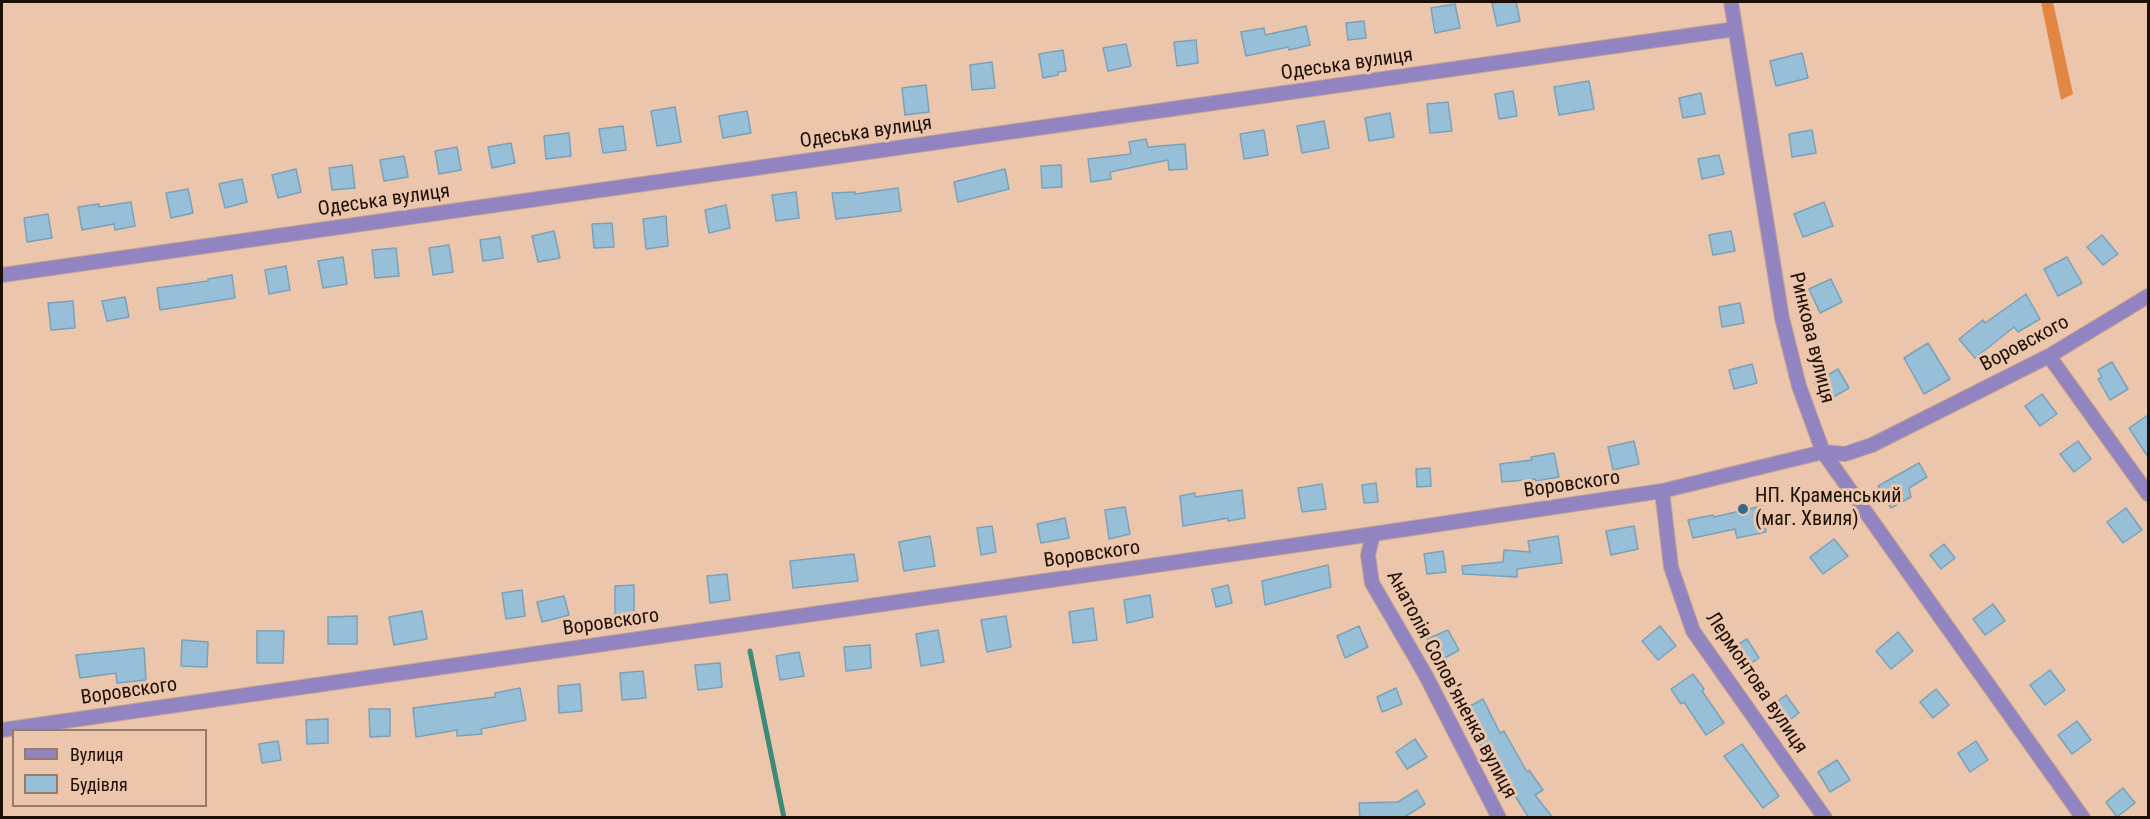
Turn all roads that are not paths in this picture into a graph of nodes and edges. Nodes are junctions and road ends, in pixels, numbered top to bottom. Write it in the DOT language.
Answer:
graph roads {
  1 [pos="1731,2"];
  2 [pos="1735,29"];
  3 [pos="2,275"];
  4 [pos="2148,296"];
  5 [pos="2049,356"];
  6 [pos="1823,453"];
  7 [pos="1662,491"];
  8 [pos="2148,494"];
  9 [pos="1373,534"];
  10 [pos="2,730"];
  11 [pos="1499,818"];
  12 [pos="1825,818"];
  13 [pos="2083,818"];
  1 -- 2 [label="street, Ринкова вулиця"];
  2 -- 3 [label="street, Одеська вулиця"];
  2 -- 6 [label="street, Ринкова вулиця"];
  4 -- 5 [label="street, Воровского"];
  5 -- 6 [label="street, Воровского"];
  5 -- 8 [label="street"];
  6 -- 7 [label="street, Воровского"];
  6 -- 13 [label="street, Ринкова вулиця"];
  7 -- 9 [label="street, Воровского"];
  7 -- 12 [label="street, Лермонтова вулиця"];
  9 -- 10 [label="street, Воровского"];
  9 -- 11 [label="street, Анатолія Солов'яненка вулиця"];
}
